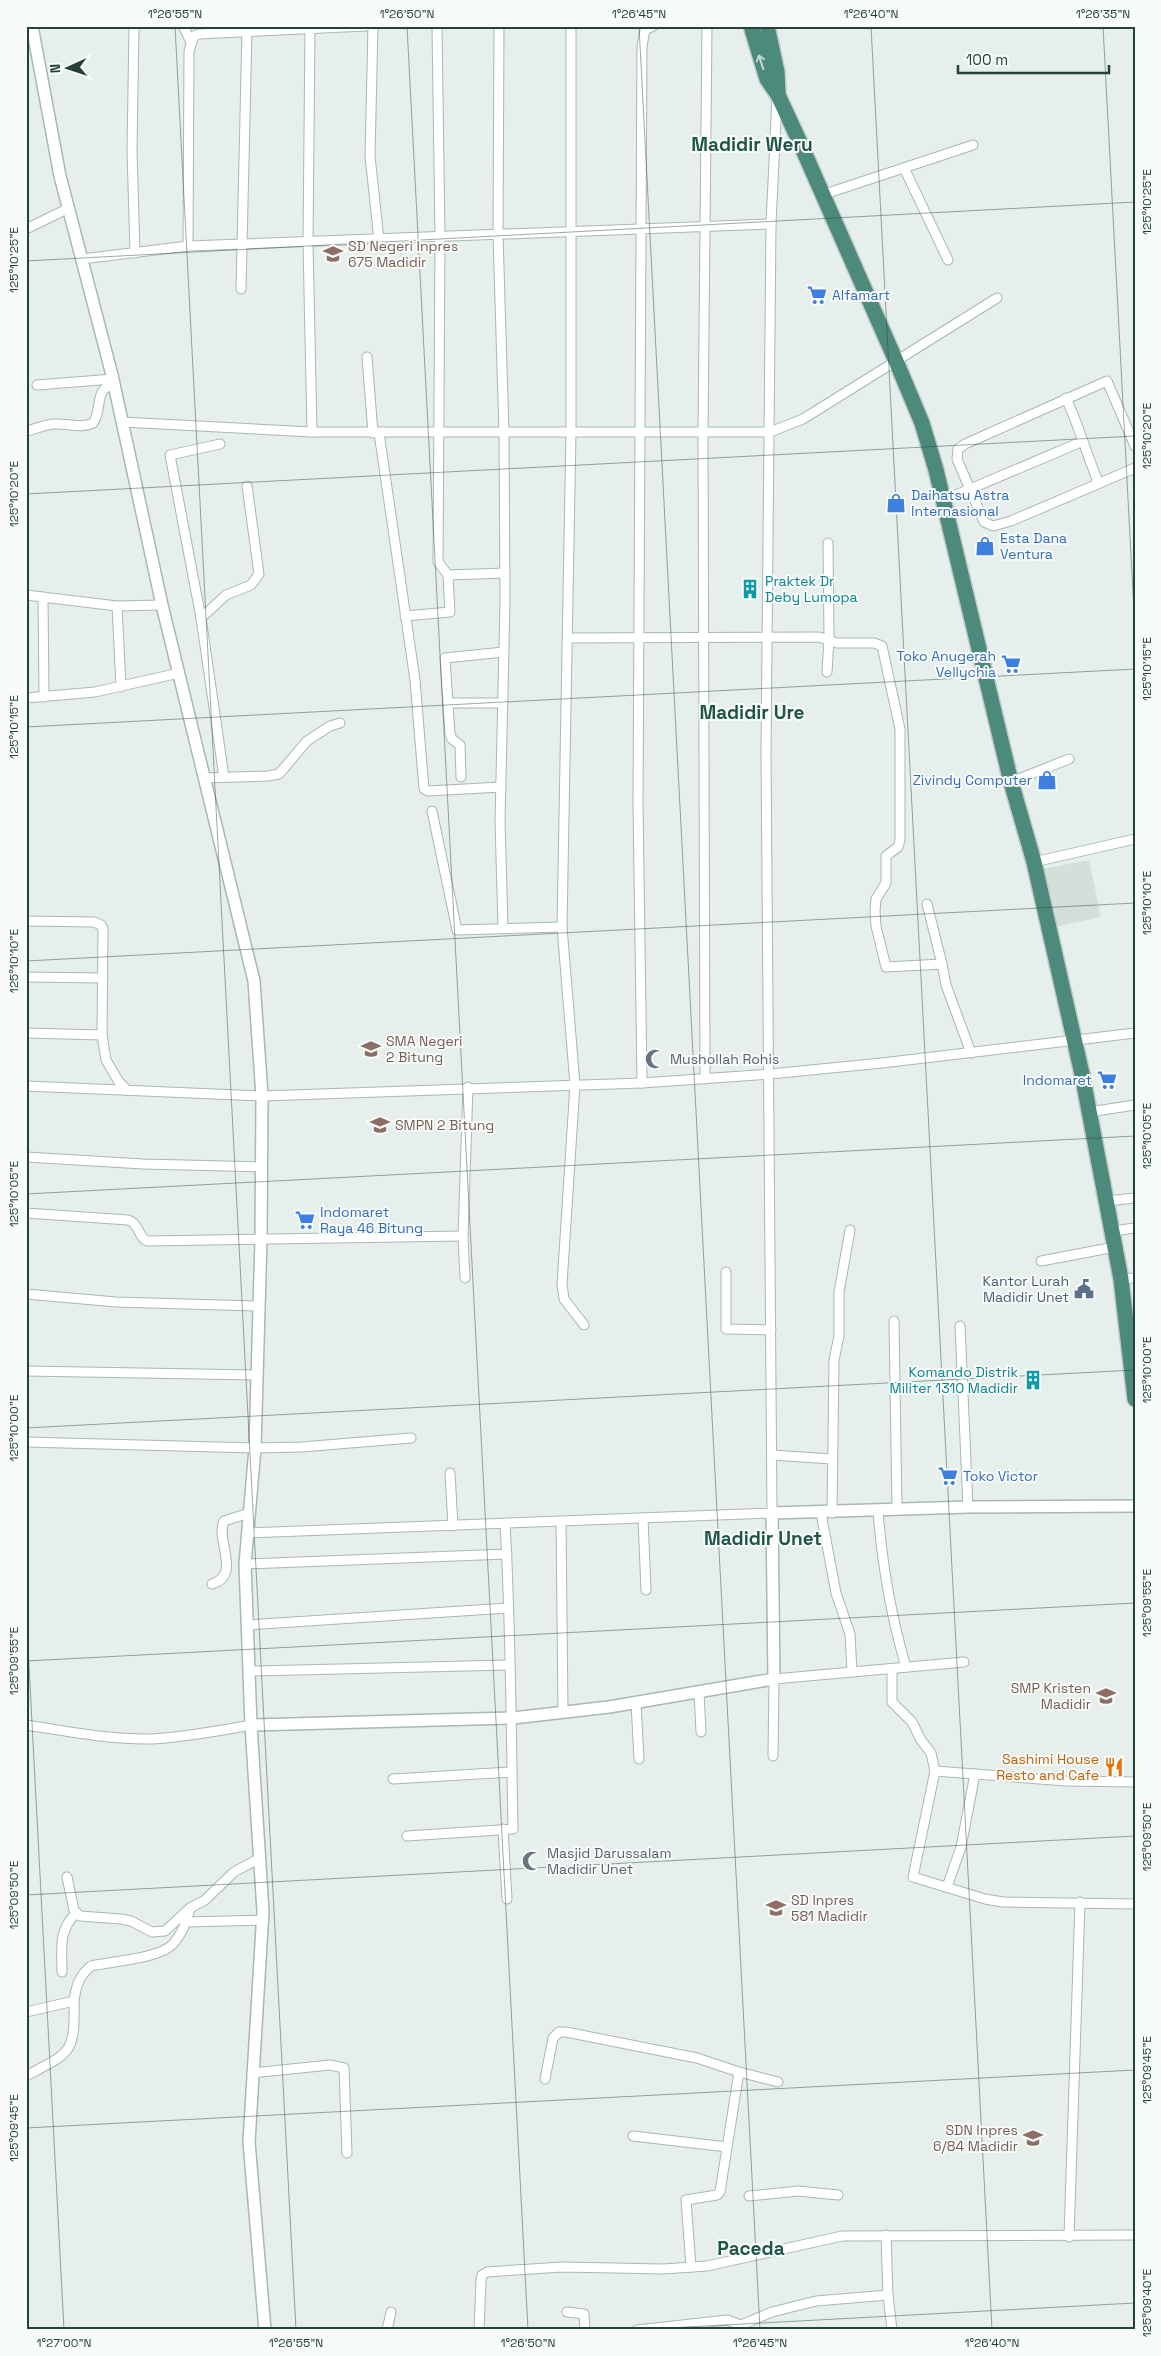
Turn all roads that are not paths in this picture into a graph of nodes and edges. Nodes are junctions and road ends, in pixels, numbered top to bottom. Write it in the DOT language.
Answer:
graph roads {
  1 [pos="32,26"];
  2 [pos="134,26"];
  3 [pos="184,26"];
  4 [pos="366,26"];
  5 [pos="374,26"];
  6 [pos="437,26"];
  7 [pos="499,26"];
  8 [pos="572,26"];
  9 [pos="653,26"];
  10 [pos="707,26"];
  11 [pos="751,26"];
  12 [pos="767,26"];
  13 [pos="310,27"];
  14 [pos="247,30"];
  15 [pos="191,42"];
  16 [pos="778,95"];
  17 [pos="973,145"];
  18 [pos="904,168"];
  19 [pos="822,196"];
  20 [pos="69,208"];
  21 [pos="771,224"];
  22 [pos="705,225"];
  23 [pos="26,229"];
  24 [pos="642,229"];
  25 [pos="570,232"];
  26 [pos="498,235"];
  27 [pos="440,237"];
  28 [pos="379,240"];
  29 [pos="308,243"];
  30 [pos="242,244"];
  31 [pos="188,246"];
  32 [pos="135,253"];
  33 [pos="82,259"];
  34 [pos="948,260"];
  35 [pos="241,289"];
  36 [pos="997,298"];
  37 [pos="368,357"];
  38 [pos="896,361"];
  39 [pos="113,381"];
  40 [pos="37,385"];
  41 [pos="1066,398"];
  42 [pos="122,422"];
  43 [pos="26,431"];
  44 [pos="571,431"];
  45 [pos="312,432"];
  46 [pos="438,432"];
  47 [pos="642,432"];
  48 [pos="770,432"];
  49 [pos="376,433"];
  50 [pos="504,433"];
  51 [pos="704,433"];
  52 [pos="1081,442"];
  53 [pos="220,444"];
  54 [pos="1135,446"];
  55 [pos="1135,468"];
  56 [pos="1096,484"];
  57 [pos="247,486"];
  58 [pos="970,490"];
  59 [pos="944,500"];
  60 [pos="828,543"];
  61 [pos="504,573"];
  62 [pos="448,575"];
  63 [pos="26,595"];
  64 [pos="43,597"];
  65 [pos="162,605"];
  66 [pos="118,606"];
  67 [pos="405,616"];
  68 [pos="201,618"];
  69 [pos="641,637"];
  70 [pos="704,637"];
  71 [pos="768,637"];
  72 [pos="568,638"];
  73 [pos="829,639"];
  74 [pos="504,652"];
  75 [pos="179,672"];
  76 [pos="827,672"];
  77 [pos="121,687"];
  78 [pos="44,697"];
  79 [pos="26,698"];
  80 [pos="503,703"];
  81 [pos="448,704"];
  82 [pos="340,724"];
  83 [pos="1069,759"];
  84 [pos="224,777"];
  85 [pos="461,777"];
  86 [pos="204,778"];
  87 [pos="1011,782"];
  88 [pos="501,787"];
  89 [pos="432,811"];
  90 [pos="1135,839"];
  91 [pos="1034,862"];
  92 [pos="927,904"];
  93 [pos="26,921"];
  94 [pos="562,927"];
  95 [pos="503,928"];
  96 [pos="942,964"];
  97 [pos="26,977"];
  98 [pos="103,978"];
  99 [pos="26,1033"];
  100 [pos="1135,1033"];
  101 [pos="102,1035"];
  102 [pos="1074,1040"];
  103 [pos="971,1052"];
  104 [pos="770,1074"];
  105 [pos="705,1079"];
  106 [pos="642,1083"];
  107 [pos="575,1085"];
  108 [pos="26,1086"];
  109 [pos="468,1087"];
  110 [pos="128,1090"];
  111 [pos="262,1096"];
  112 [pos="1135,1105"];
  113 [pos="1089,1112"];
  114 [pos="26,1157"];
  115 [pos="262,1166"];
  116 [pos="1135,1198"];
  117 [pos="1107,1201"];
  118 [pos="26,1213"];
  119 [pos="1135,1228"];
  120 [pos="850,1230"];
  121 [pos="1112,1231"];
  122 [pos="463,1236"];
  123 [pos="261,1239"];
  124 [pos="1115,1247"];
  125 [pos="1041,1261"];
  126 [pos="726,1272"];
  127 [pos="465,1278"];
  128 [pos="1128,1279"];
  129 [pos="26,1294"];
  130 [pos="258,1306"];
  131 [pos="894,1321"];
  132 [pos="584,1325"];
  133 [pos="960,1326"];
  134 [pos="771,1330"];
  135 [pos="1131,1334"];
  136 [pos="26,1371"];
  137 [pos="258,1375"];
  138 [pos="1135,1399"];
  139 [pos="411,1438"];
  140 [pos="26,1442"];
  141 [pos="255,1448"];
  142 [pos="772,1455"];
  143 [pos="832,1458"];
  144 [pos="450,1473"];
  145 [pos="1135,1506"];
  146 [pos="968,1507"];
  147 [pos="897,1509"];
  148 [pos="878,1510"];
  149 [pos="772,1513"];
  150 [pos="827,1513"];
  151 [pos="249,1514"];
  152 [pos="643,1518"];
  153 [pos="561,1521"];
  154 [pos="505,1524"];
  155 [pos="454,1526"];
  156 [pos="247,1533"];
  157 [pos="506,1554"];
  158 [pos="245,1564"];
  159 [pos="212,1584"];
  160 [pos="646,1590"];
  161 [pos="508,1608"];
  162 [pos="248,1625"];
  163 [pos="964,1662"];
  164 [pos="509,1665"];
  165 [pos="906,1667"];
  166 [pos="892,1669"];
  167 [pos="249,1671"];
  168 [pos="852,1672"];
  169 [pos="774,1679"];
  170 [pos="699,1692"];
  171 [pos="636,1703"];
  172 [pos="563,1712"];
  173 [pos="513,1718"];
  174 [pos="26,1725"];
  175 [pos="251,1725"];
  176 [pos="701,1732"];
  177 [pos="773,1756"];
  178 [pos="639,1759"];
  179 [pos="935,1771"];
  180 [pos="512,1772"];
  181 [pos="975,1774"];
  182 [pos="392,1778"];
  183 [pos="1135,1782"];
  184 [pos="503,1829"];
  185 [pos="407,1836"];
  186 [pos="260,1858"];
  187 [pos="67,1877"];
  188 [pos="946,1887"];
  189 [pos="507,1900"];
  190 [pos="1080,1902"];
  191 [pos="1135,1904"];
  192 [pos="190,1908"];
  193 [pos="76,1913"];
  194 [pos="262,1920"];
  195 [pos="186,1922"];
  196 [pos="62,1972"];
  197 [pos="74,2001"];
  198 [pos="26,2012"];
  199 [pos="740,2072"];
  200 [pos="252,2073"];
  201 [pos="26,2076"];
  202 [pos="545,2079"];
  203 [pos="778,2082"];
  204 [pos="633,2136"];
  205 [pos="726,2148"];
  206 [pos="347,2153"];
  207 [pos="838,2195"];
  208 [pos="749,2196"];
  209 [pos="886,2235"];
  210 [pos="1135,2235"];
  211 [pos="1069,2237"];
  212 [pos="691,2267"];
  213 [pos="888,2295"];
  214 [pos="391,2312"];
  215 [pos="567,2312"];
  216 [pos="740,2327"];
  217 [pos="265,2330"];
  218 [pos="387,2330"];
  219 [pos="478,2330"];
  220 [pos="585,2330"];
  221 [pos="637,2330"];
  222 [pos="892,2330"];
  1 -- 20 [label="street"];
  2 -- 32 [label="street"];
  3 -- 15 [label="street"];
  4 -- 13 [label="street"];
  5 -- 28 [label="street"];
  6 -- 27 [label="street"];
  7 -- 26 [label="street"];
  8 -- 25 [label="street"];
  9 -- 24 [label="street"];
  10 -- 22 [label="street"];
  16 -- 11 [label="highway, one-way"];
  12 -- 16 [label="highway"];
  13 -- 14 [label="street"];
  13 -- 29 [label="street"];
  14 -- 15 [label="street"];
  14 -- 30 [label="street"];
  15 -- 31 [label="street"];
  16 -- 19 [label="highway"];
  16 -- 21 [label="street"];
  17 -- 18 [label="street"];
  18 -- 19 [label="street"];
  18 -- 34 [label="street"];
  19 -- 38 [label="highway"];
  20 -- 23 [label="street"];
  20 -- 33 [label="street"];
  21 -- 22 [label="street"];
  21 -- 48 [label="street"];
  22 -- 24 [label="street"];
  22 -- 51 [label="street"];
  24 -- 25 [label="street"];
  24 -- 47 [label="street"];
  25 -- 26 [label="street"];
  25 -- 44 [label="street"];
  26 -- 27 [label="street"];
  26 -- 50 [label="street"];
  27 -- 28 [label="street"];
  27 -- 46 [label="street"];
  28 -- 29 [label="street"];
  29 -- 30 [label="street"];
  29 -- 45 [label="street"];
  30 -- 31 [label="street"];
  30 -- 35 [label="street"];
  31 -- 32 [label="street"];
  32 -- 33 [label="street"];
  33 -- 39 [label="street"];
  36 -- 38 [label="street"];
  37 -- 49 [label="street"];
  38 -- 48 [label="street"];
  38 -- 59 [label="highway"];
  39 -- 40 [label="street"];
  39 -- 42 [label="street"];
  39 -- 43 [label="street"];
  41 -- 52 [label="street"];
  41 -- 54 [label="street"];
  41 -- 58 [label="street"];
  42 -- 45 [label="street"];
  42 -- 65 [label="street"];
  44 -- 47 [label="street"];
  44 -- 50 [label="street"];
  44 -- 72 [label="street"];
  45 -- 49 [label="street"];
  46 -- 49 [label="street"];
  46 -- 50 [label="street"];
  46 -- 62 [label="street"];
  47 -- 51 [label="street"];
  47 -- 69 [label="street"];
  48 -- 51 [label="street"];
  48 -- 71 [label="street"];
  49 -- 67 [label="street"];
  50 -- 61 [label="street"];
  51 -- 70 [label="street"];
  52 -- 56 [label="street"];
  52 -- 58 [label="street"];
  53 -- 68 [label="street"];
  55 -- 56 [label="street"];
  56 -- 58 [label="street"];
  57 -- 68 [label="street"];
  58 -- 59 [label="street"];
  59 -- 87 [label="highway"];
  60 -- 73 [label="street"];
  61 -- 62 [label="street"];
  61 -- 74 [label="street"];
  62 -- 67 [label="street"];
  63 -- 64 [label="street"];
  64 -- 66 [label="street"];
  64 -- 78 [label="street"];
  65 -- 66 [label="street"];
  65 -- 75 [label="street"];
  66 -- 77 [label="street"];
  67 -- 88 [label="street"];
  68 -- 84 [label="street"];
  69 -- 70 [label="street"];
  69 -- 72 [label="street"];
  69 -- 106 [label="street"];
  70 -- 71 [label="street"];
  70 -- 105 [label="street"];
  71 -- 73 [label="street"];
  71 -- 104 [label="street"];
  72 -- 94 [label="street"];
  73 -- 76 [label="street"];
  73 -- 96 [label="street"];
  74 -- 80 [label="street"];
  74 -- 81 [label="street"];
  75 -- 77 [label="street"];
  75 -- 86 [label="street"];
  77 -- 78 [label="street"];
  78 -- 79 [label="street"];
  80 -- 81 [label="street"];
  80 -- 88 [label="street"];
  81 -- 85 [label="street"];
  82 -- 84 [label="street"];
  83 -- 87 [label="street"];
  84 -- 86 [label="street"];
  86 -- 111 [label="street"];
  87 -- 91 [label="highway"];
  88 -- 95 [label="street"];
  89 -- 95 [label="street"];
  90 -- 91 [label="street"];
  91 -- 102 [label="highway"];
  92 -- 96 [label="street"];
  93 -- 98 [label="street"];
  94 -- 95 [label="street"];
  94 -- 107 [label="street"];
  96 -- 103 [label="street"];
  97 -- 98 [label="street"];
  98 -- 101 [label="street"];
  99 -- 101 [label="street"];
  100 -- 102 [label="street"];
  101 -- 110 [label="street"];
  102 -- 103 [label="street"];
  102 -- 113 [label="highway"];
  103 -- 104 [label="street"];
  104 -- 105 [label="street"];
  104 -- 134 [label="street"];
  105 -- 106 [label="street"];
  106 -- 107 [label="street"];
  107 -- 109 [label="street"];
  107 -- 132 [label="street"];
  108 -- 110 [label="street"];
  109 -- 111 [label="street"];
  109 -- 122 [label="street"];
  110 -- 111 [label="street"];
  111 -- 115 [label="street"];
  112 -- 113 [label="street"];
  113 -- 117 [label="highway"];
  114 -- 115 [label="street"];
  115 -- 123 [label="street"];
  116 -- 117 [label="street"];
  117 -- 121 [label="highway"];
  118 -- 123 [label="street"];
  119 -- 121 [label="street"];
  120 -- 143 [label="street"];
  121 -- 124 [label="highway"];
  122 -- 123 [label="street"];
  122 -- 127 [label="street"];
  123 -- 130 [label="street"];
  124 -- 125 [label="street"];
  124 -- 128 [label="highway"];
  126 -- 134 [label="street"];
  128 -- 135 [label="highway"];
  129 -- 130 [label="street"];
  130 -- 137 [label="street"];
  131 -- 147 [label="street"];
  133 -- 146 [label="street"];
  134 -- 142 [label="street"];
  135 -- 138 [label="highway"];
  136 -- 137 [label="street"];
  137 -- 141 [label="street"];
  139 -- 141 [label="street"];
  140 -- 141 [label="street"];
  141 -- 151 [label="street"];
  142 -- 143 [label="street"];
  142 -- 149 [label="street"];
  143 -- 150 [label="street"];
  144 -- 155 [label="street"];
  145 -- 146 [label="street"];
  146 -- 147 [label="street"];
  147 -- 148 [label="street"];
  148 -- 150 [label="street"];
  148 -- 165 [label="street"];
  149 -- 150 [label="street"];
  149 -- 152 [label="street"];
  149 -- 169 [label="street"];
  150 -- 168 [label="street"];
  151 -- 156 [label="street"];
  151 -- 159 [label="street"];
  152 -- 153 [label="street"];
  152 -- 160 [label="street"];
  153 -- 154 [label="street"];
  153 -- 172 [label="street"];
  154 -- 155 [label="street"];
  154 -- 157 [label="street"];
  155 -- 156 [label="street"];
  156 -- 158 [label="street"];
  157 -- 158 [label="street"];
  157 -- 161 [label="street"];
  158 -- 162 [label="street"];
  161 -- 162 [label="street"];
  161 -- 164 [label="street"];
  162 -- 167 [label="street"];
  163 -- 165 [label="street"];
  164 -- 167 [label="street"];
  164 -- 173 [label="street"];
  165 -- 166 [label="street"];
  166 -- 168 [label="street"];
  166 -- 179 [label="street"];
  167 -- 175 [label="street"];
  168 -- 169 [label="street"];
  169 -- 170 [label="street"];
  169 -- 177 [label="street"];
  170 -- 171 [label="street"];
  170 -- 176 [label="street"];
  171 -- 172 [label="street"];
  171 -- 178 [label="street"];
  172 -- 173 [label="street"];
  173 -- 175 [label="street"];
  173 -- 180 [label="street"];
  174 -- 175 [label="street"];
  175 -- 186 [label="street"];
  179 -- 181 [label="street"];
  179 -- 188 [label="street"];
  180 -- 182 [label="street"];
  180 -- 184 [label="street"];
  181 -- 183 [label="street"];
  181 -- 188 [label="street"];
  184 -- 185 [label="street"];
  184 -- 189 [label="street"];
  186 -- 192 [label="street"];
  186 -- 194 [label="street"];
  187 -- 193 [label="street"];
  188 -- 190 [label="street"];
  190 -- 191 [label="street"];
  190 -- 211 [label="street"];
  192 -- 193 [label="street"];
  192 -- 195 [label="street"];
  193 -- 196 [label="street"];
  194 -- 195 [label="street"];
  194 -- 200 [label="street"];
  195 -- 197 [label="street"];
  197 -- 198 [label="street"];
  197 -- 201 [label="street"];
  199 -- 202 [label="street"];
  199 -- 203 [label="street"];
  199 -- 205 [label="street"];
  200 -- 206 [label="street"];
  200 -- 217 [label="street"];
  204 -- 205 [label="street"];
  205 -- 212 [label="street"];
  207 -- 208 [label="street"];
  209 -- 211 [label="street"];
  209 -- 212 [label="street"];
  209 -- 213 [label="street"];
  210 -- 211 [label="street"];
  212 -- 219 [label="street"];
  213 -- 216 [label="street"];
  213 -- 222 [label="street"];
  214 -- 218 [label="street"];
  215 -- 220 [label="street"];
  216 -- 221 [label="street"];
}
